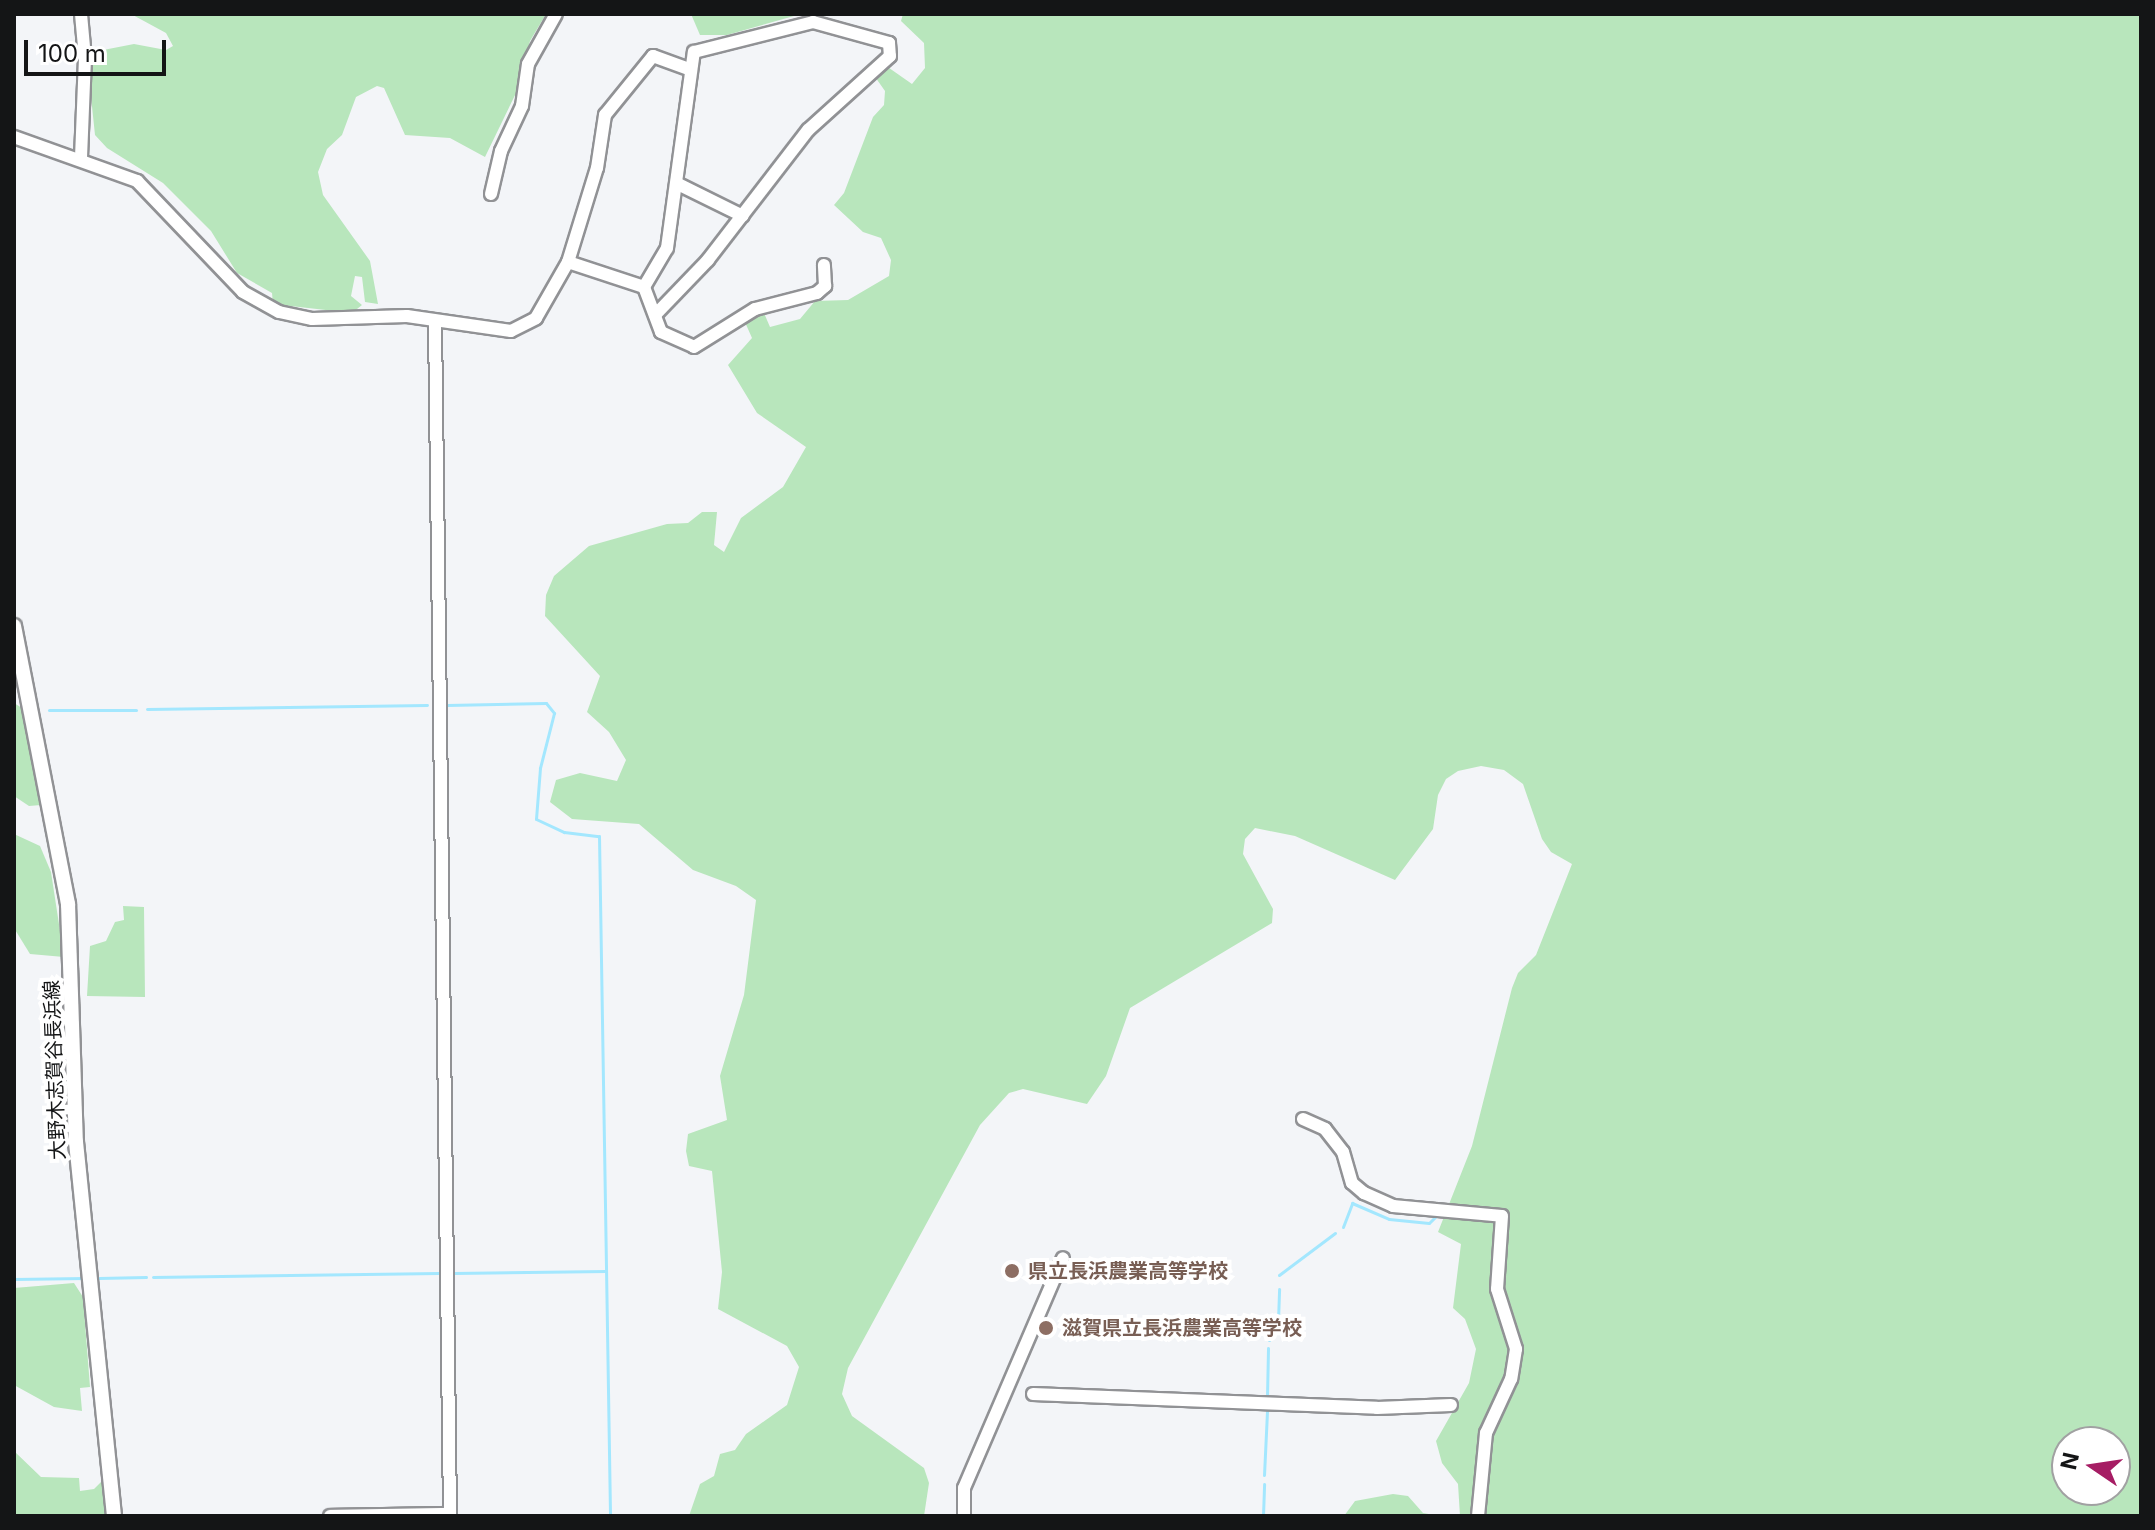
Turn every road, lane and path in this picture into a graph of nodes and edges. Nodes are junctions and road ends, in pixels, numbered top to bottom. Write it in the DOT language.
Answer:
graph roads {
  1 [pos="81,14"];
  2 [pos="556,14"];
  3 [pos="689,69"];
  4 [pos="14,137"];
  5 [pos="81,157"];
  6 [pos="678,184"];
  7 [pos="491,194"];
  8 [pos="743,216"];
  9 [pos="568,262"];
  10 [pos="824,265"];
  11 [pos="644,287"];
  12 [pos="656,314"];
  13 [pos="435,321"];
  14 [pos="14,626"];
  15 [pos="1303,1119"];
  16 [pos="1063,1258"];
  17 [pos="1033,1394"];
  18 [pos="1451,1405"];
  19 [pos="450,1515"];
  20 [pos="114,1516"];
  21 [pos="330,1516"];
  22 [pos="964,1516"];
  23 [pos="1478,1516"];
  1 -- 5 [label="street"];
  2 -- 7 [label="street"];
  3 -- 6 [label="street"];
  3 -- 8 [label="street"];
  3 -- 9 [label="street"];
  4 -- 5 [label="street"];
  5 -- 13 [label="street"];
  6 -- 8 [label="street"];
  6 -- 11 [label="street"];
  8 -- 12 [label="street"];
  9 -- 11 [label="street"];
  9 -- 13 [label="street"];
  10 -- 12 [label="street"];
  11 -- 12 [label="street"];
  13 -- 19 [label="street"];
  14 -- 20 [label="main road, 大野木志賀谷長浜線"];
  15 -- 23 [label="street"];
  16 -- 22 [label="street"];
  17 -- 18 [label="street"];
  19 -- 21 [label="street"];
}
